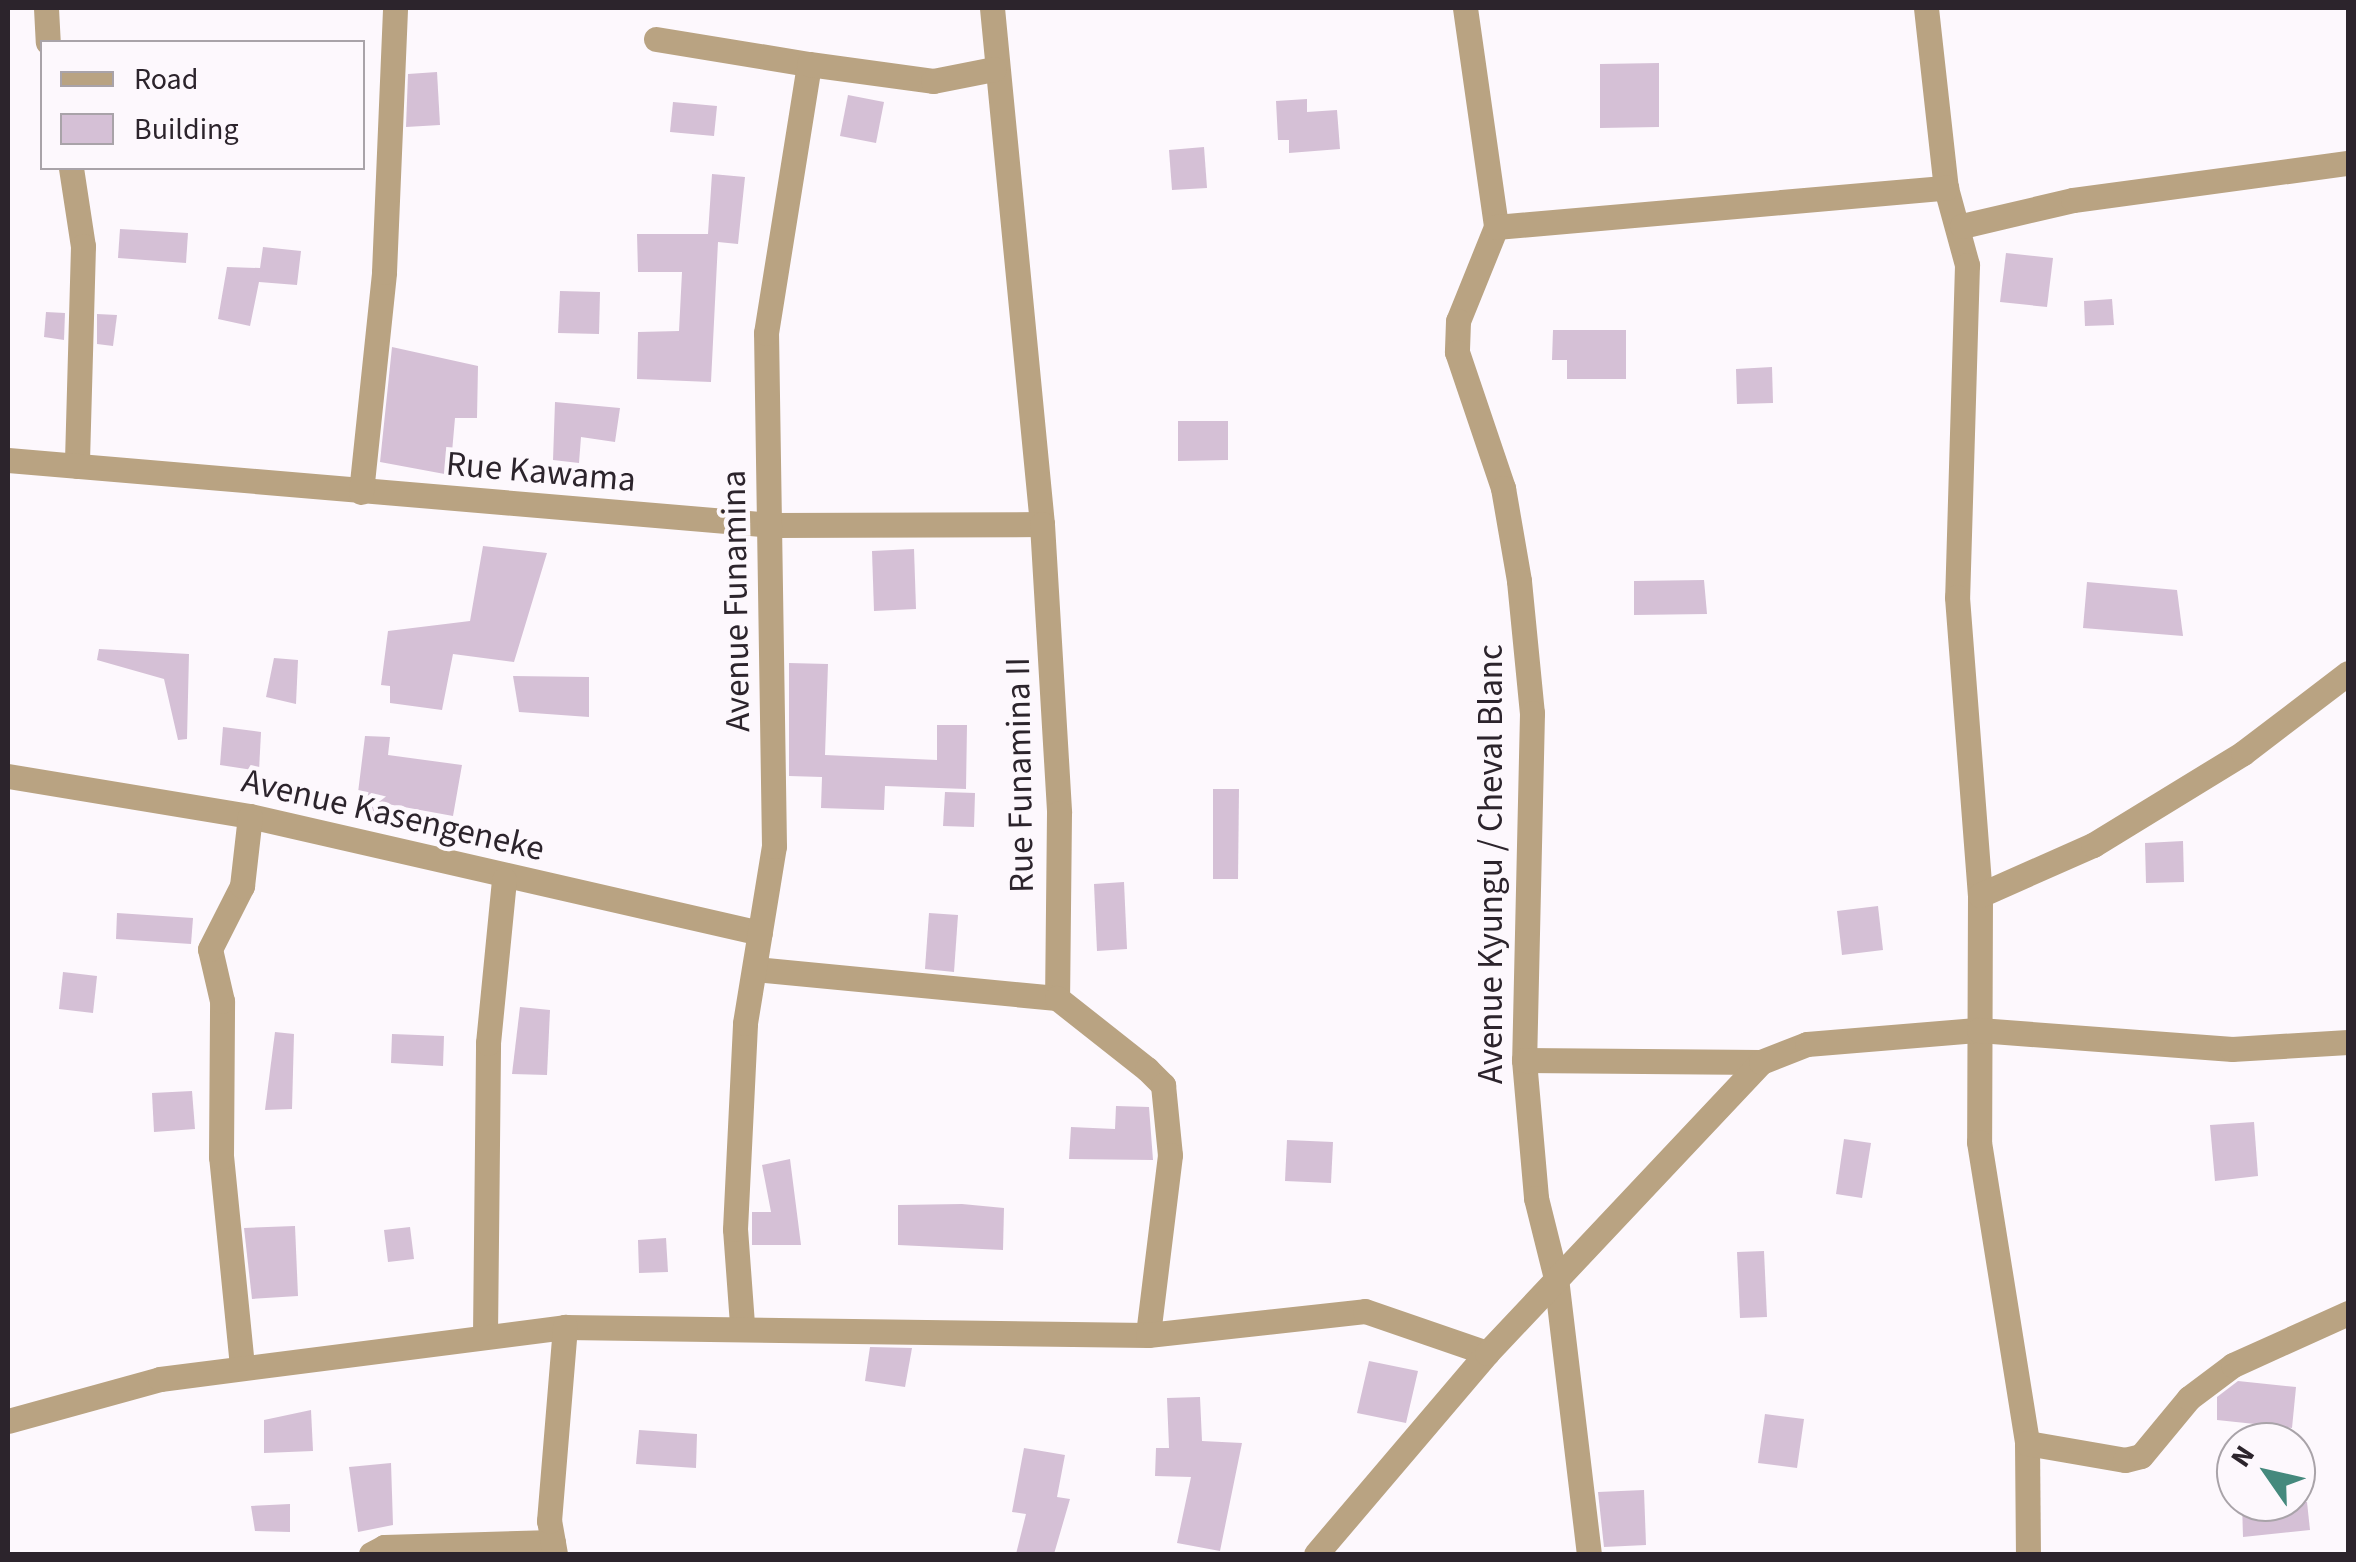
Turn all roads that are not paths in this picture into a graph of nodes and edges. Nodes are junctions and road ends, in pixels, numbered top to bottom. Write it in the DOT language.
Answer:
graph roads {
  1 [pos="46,8"];
  2 [pos="395,8"];
  3 [pos="992,8"];
  4 [pos="1465,8"];
  5 [pos="1926,8"];
  6 [pos="656,39"];
  7 [pos="48,40"];
  8 [pos="809,64"];
  9 [pos="994,69"];
  10 [pos="2348,163"];
  11 [pos="71,170"];
  12 [pos="1946,188"];
  13 [pos="1962,226"];
  14 [pos="1496,227"];
  15 [pos="8,460"];
  16 [pos="77,466"];
  17 [pos="361,492"];
  18 [pos="1042,524"];
  19 [pos="772,525"];
  20 [pos="2348,673"];
  21 [pos="8,776"];
  22 [pos="250,816"];
  23 [pos="504,880"];
  24 [pos="1980,895"];
  25 [pos="760,933"];
  26 [pos="755,968"];
  27 [pos="1056,998"];
  28 [pos="1979,1030"];
  29 [pos="2348,1042"];
  30 [pos="1524,1060"];
  31 [pos="1761,1062"];
  32 [pos="1556,1278"];
  33 [pos="2348,1313"];
  34 [pos="742,1324"];
  35 [pos="565,1326"];
  36 [pos="485,1335"];
  37 [pos="1148,1335"];
  38 [pos="1487,1353"];
  39 [pos="242,1366"];
  40 [pos="8,1421"];
  41 [pos="2027,1442"];
  42 [pos="554,1548"];
  43 [pos="371,1554"];
  44 [pos="1316,1554"];
  45 [pos="1589,1554"];
  46 [pos="2028,1554"];
  1 -- 7 [label="street"];
  2 -- 17 [label="street"];
  3 -- 9 [label="street"];
  4 -- 14 [label="street, Avenue Kyungu / Cheval Blanc"];
  5 -- 12 [label="street"];
  6 -- 8 [label="street"];
  8 -- 9 [label="street"];
  8 -- 19 [label="street, Avenue Funamina"];
  9 -- 18 [label="street"];
  10 -- 13 [label="street"];
  11 -- 16 [label="street"];
  12 -- 13 [label="street"];
  12 -- 14 [label="street"];
  13 -- 24 [label="street"];
  14 -- 30 [label="street, Avenue Kyungu / Cheval Blanc"];
  15 -- 16 [label="street, Rue Kawama"];
  16 -- 17 [label="street, Rue Kawama"];
  17 -- 19 [label="street, Rue Kawama"];
  18 -- 19 [label="street, Rue Kawama"];
  18 -- 27 [label="street, Rue Funamina II"];
  19 -- 25 [label="street, Avenue Funamina"];
  20 -- 24 [label="street"];
  21 -- 22 [label="street, Avenue Kasengeneke"];
  22 -- 23 [label="street, Avenue Kasengeneke"];
  22 -- 39 [label="street"];
  23 -- 25 [label="street, Avenue Kasengeneke"];
  23 -- 36 [label="street"];
  24 -- 28 [label="street"];
  25 -- 26 [label="street, Avenue Funamina"];
  26 -- 27 [label="street"];
  26 -- 34 [label="street, Avenue Funamina"];
  27 -- 37 [label="street"];
  28 -- 29 [label="street"];
  28 -- 31 [label="street"];
  28 -- 41 [label="street"];
  30 -- 31 [label="street"];
  30 -- 32 [label="street, Avenue Kyungu / Cheval Blanc"];
  31 -- 32 [label="street"];
  32 -- 38 [label="street"];
  32 -- 45 [label="street, Avenue Kyungu / Cheval Blanc"];
  33 -- 41 [label="street"];
  34 -- 35 [label="street"];
  34 -- 37 [label="street"];
  35 -- 36 [label="street"];
  35 -- 42 [label="street"];
  36 -- 39 [label="street"];
  37 -- 38 [label="street"];
  38 -- 44 [label="street"];
  39 -- 40 [label="street"];
  41 -- 46 [label="street"];
  42 -- 43 [label="street"];
}
